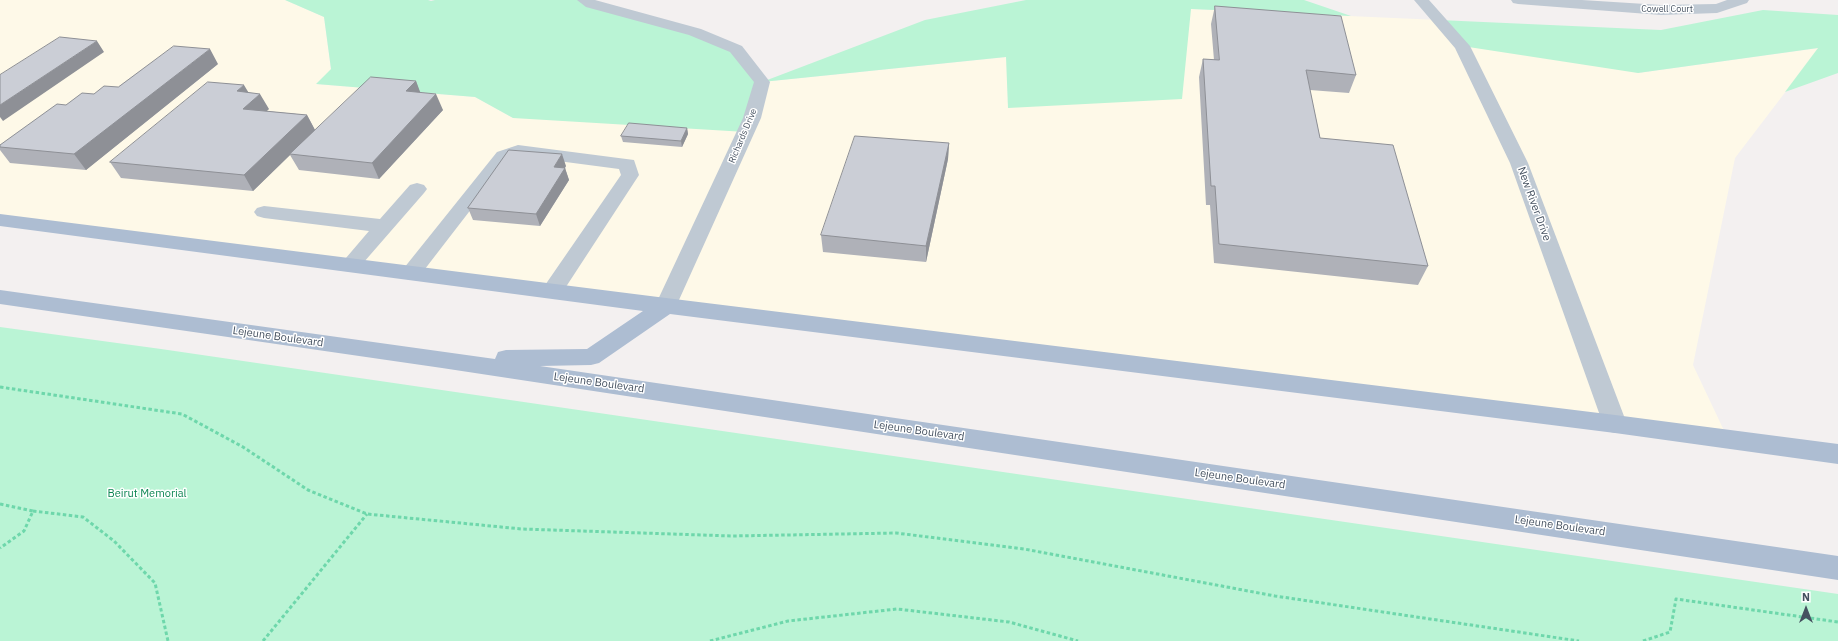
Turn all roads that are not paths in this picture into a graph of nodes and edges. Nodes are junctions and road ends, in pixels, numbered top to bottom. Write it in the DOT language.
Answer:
graph roads {
  1 [pos="584,0"];
  2 [pos="1421,0"];
  3 [pos="1518,0"];
  4 [pos="1742,0"];
  5 [pos="417,189"];
  6 [pos="264,212"];
  7 [pos="0,220"];
  8 [pos="384,226"];
  9 [pos="350,265"];
  10 [pos="410,273"];
  11 [pos="552,291"];
  12 [pos="0,298"];
  13 [pos="666,306"];
  14 [pos="442,360"];
  15 [pos="1616,424"];
  16 [pos="1838,454"];
  17 [pos="1838,568"];
  1 -- 13 [label="street, Richards Drive"];
  2 -- 15 [label="street, New River Drive"];
  3 -- 4 [label="street, Cowell Court"];
  5 -- 8 [label="street"];
  6 -- 8 [label="street"];
  7 -- 9 [label="main road"];
  8 -- 9 [label="street"];
  9 -- 10 [label="main road"];
  10 -- 11 [label="main road"];
  10 -- 11 [label="street"];
  11 -- 13 [label="main road"];
  12 -- 14 [label="main road, Lejeune Boulevard"];
  13 -- 14 [label="main road"];
  13 -- 15 [label="main road"];
  14 -- 17 [label="main road, Lejeune Boulevard"];
  15 -- 16 [label="main road"];
}
